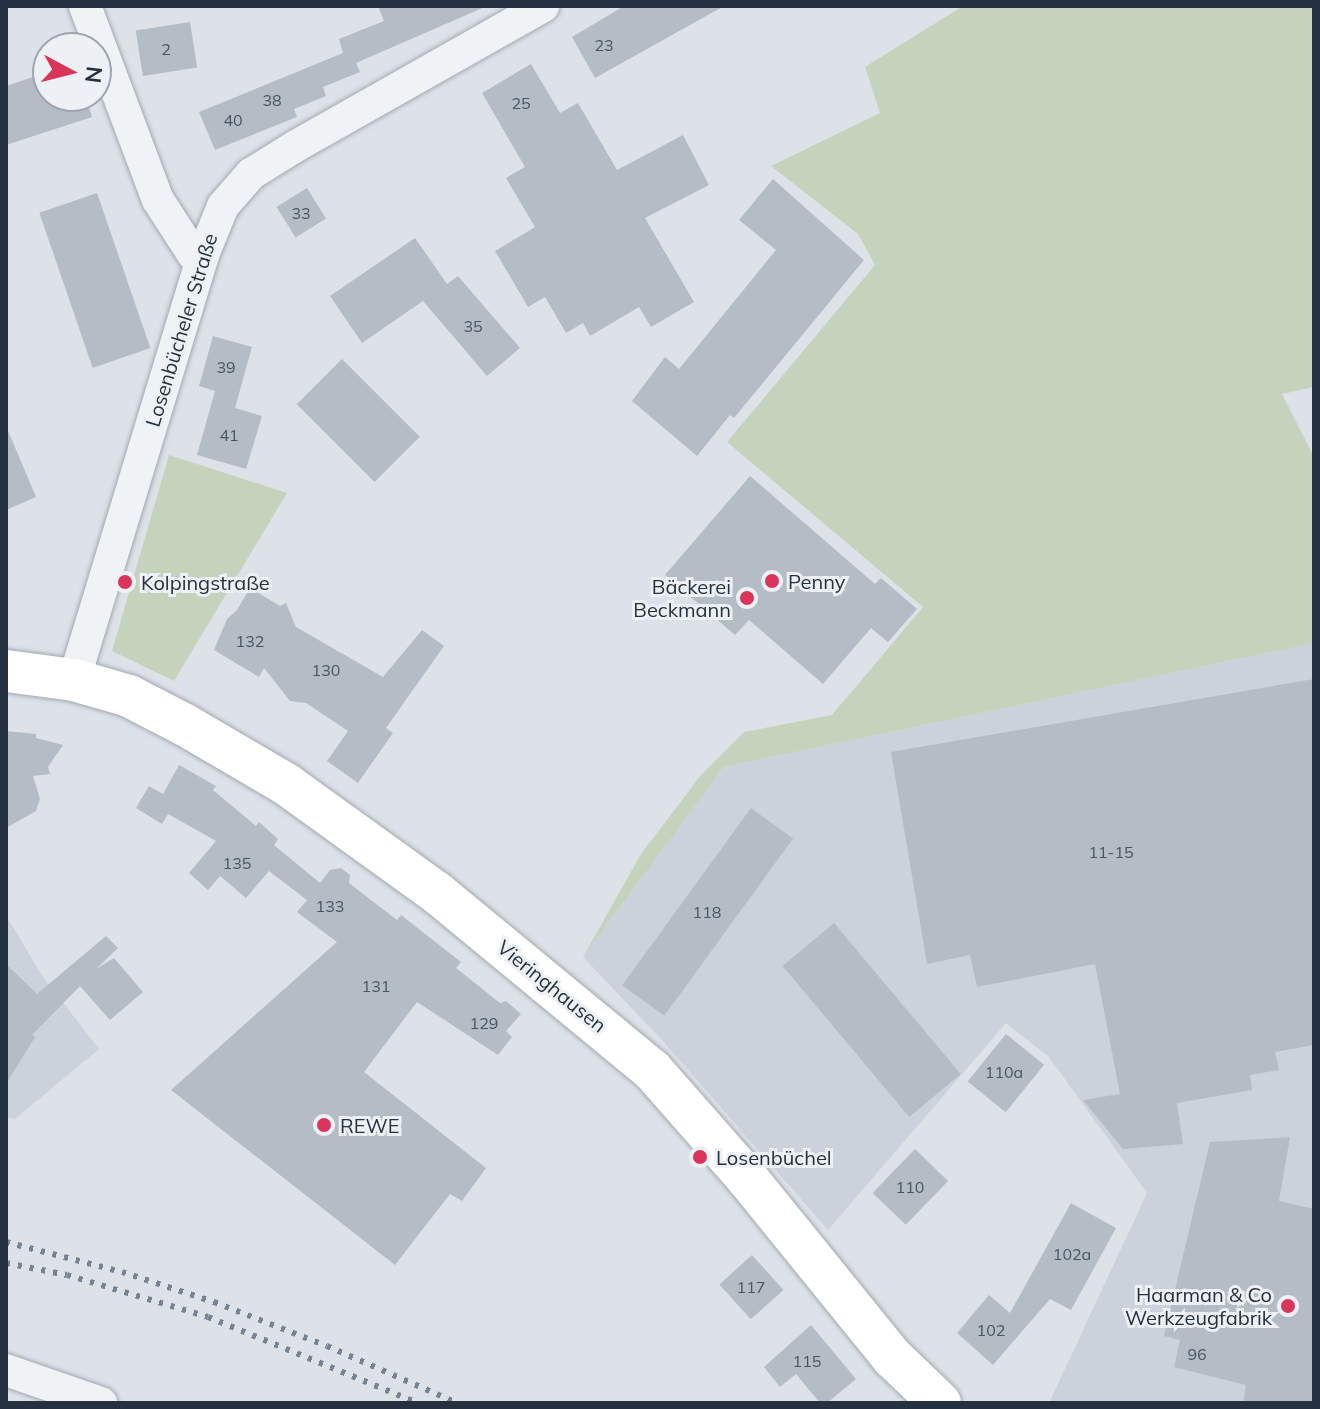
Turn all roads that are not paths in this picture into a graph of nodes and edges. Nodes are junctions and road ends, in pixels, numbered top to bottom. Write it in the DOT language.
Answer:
graph roads {
  1 [pos="85,6"];
  2 [pos="543,6"];
  3 [pos="504,16"];
  4 [pos="203,255"];
  5 [pos="6,671"];
  6 [pos="74,680"];
  7 [pos="6,1370"];
  8 [pos="101,1403"];
  9 [pos="940,1403"];
  1 -- 4 [label="street"];
  2 -- 3 [label="street, Losenbücheler Straße"];
  3 -- 4 [label="street, Losenbücheler Straße"];
  4 -- 6 [label="street, Losenbücheler Straße"];
  5 -- 6 [label="main road, Vieringhausen"];
  6 -- 9 [label="main road, Vieringhausen"];
  7 -- 8 [label="street"];
}
